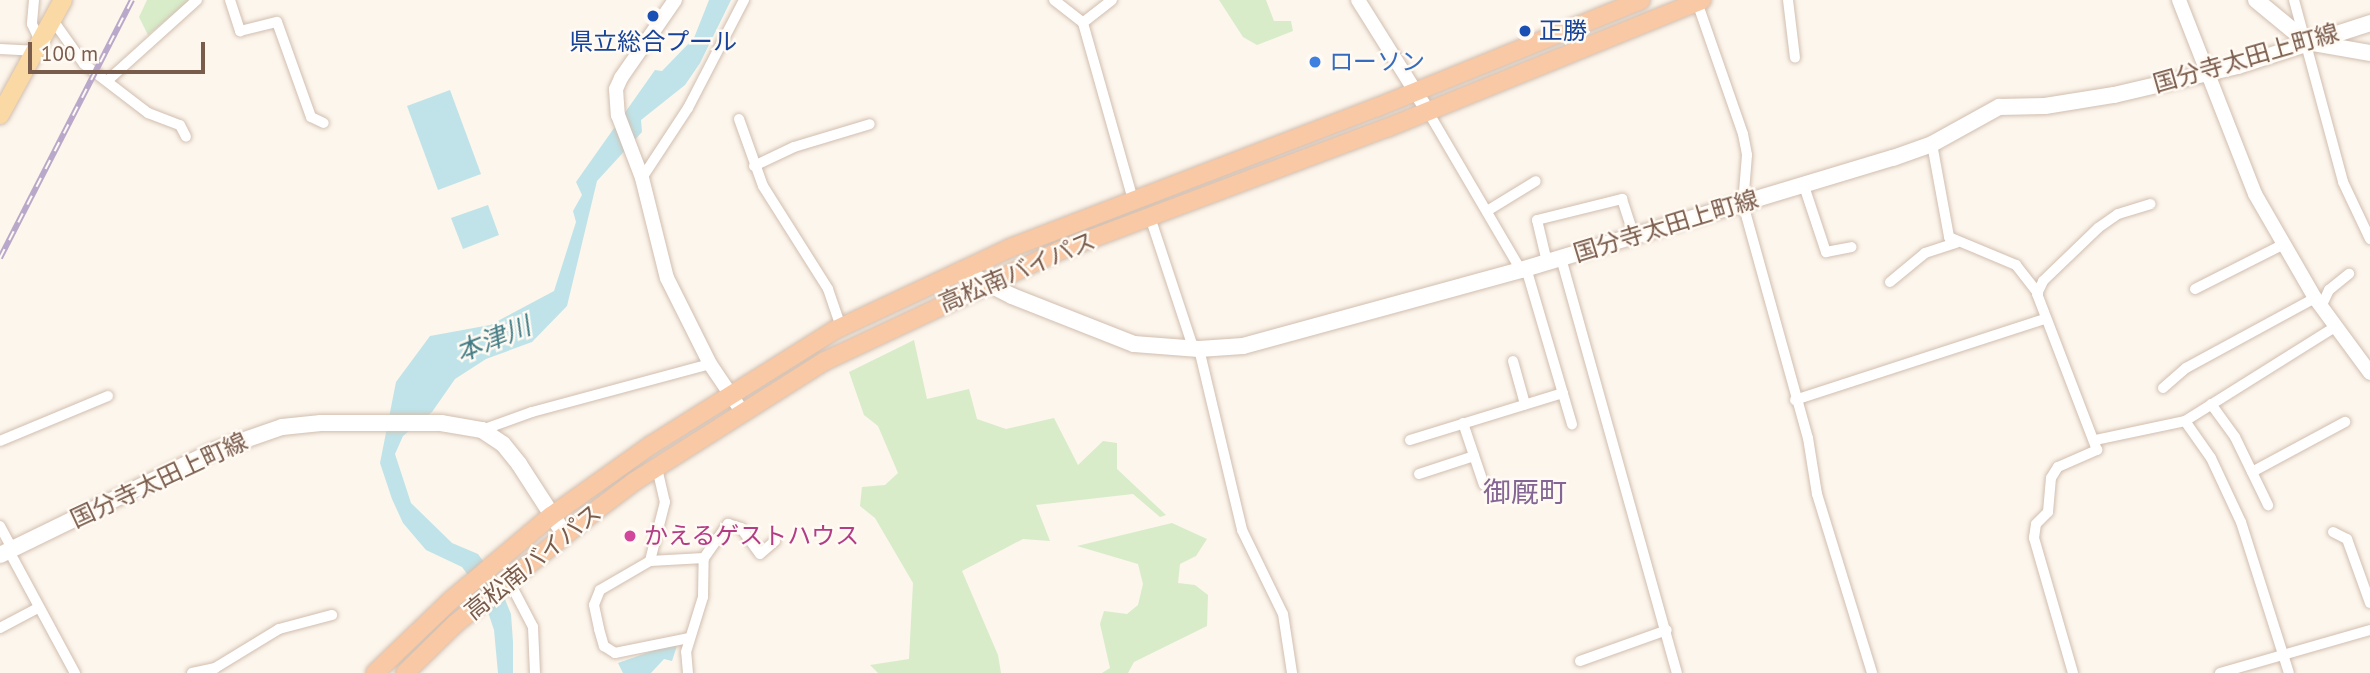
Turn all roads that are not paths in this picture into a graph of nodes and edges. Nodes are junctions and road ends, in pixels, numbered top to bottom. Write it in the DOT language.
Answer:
graph roads {
  1 [pos="34,0"];
  2 [pos="63,0"];
  3 [pos="197,0"];
  4 [pos="229,0"];
  5 [pos="675,0"];
  6 [pos="744,0"];
  7 [pos="1054,0"];
  8 [pos="1112,0"];
  9 [pos="1358,0"];
  10 [pos="1641,0"];
  11 [pos="1788,0"];
  12 [pos="2179,0"];
  13 [pos="2256,0"];
  14 [pos="2294,0"];
  15 [pos="1699,1"];
  16 [pos="52,19"];
  17 [pos="1083,23"];
  18 [pos="2370,23"];
  19 [pos="2306,42"];
  20 [pos="37,46"];
  21 [pos="0,50"];
  22 [pos="2370,52"];
  23 [pos="1796,58"];
  24 [pos="2207,73"];
  25 [pos="107,81"];
  26 [pos="1415,93"];
  27 [pos="1427,110"];
  28 [pos="0,115"];
  29 [pos="739,119"];
  30 [pos="324,124"];
  31 [pos="870,124"];
  32 [pos="186,138"];
  33 [pos="1932,144"];
  34 [pos="754,166"];
  35 [pos="640,172"];
  36 [pos="1536,181"];
  37 [pos="1803,183"];
  38 [pos="1133,200"];
  39 [pos="1743,204"];
  40 [pos="2151,204"];
  41 [pos="1487,211"];
  42 [pos="1150,218"];
  43 [pos="1634,236"];
  44 [pos="2370,239"];
  45 [pos="1956,243"];
  46 [pos="2283,245"];
  47 [pos="1852,247"];
  48 [pos="1554,260"];
  49 [pos="1524,269"];
  50 [pos="961,270"];
  51 [pos="2349,274"];
  52 [pos="1890,282"];
  53 [pos="985,284"];
  54 [pos="2195,289"];
  55 [pos="2038,293"];
  56 [pos="2318,302"];
  57 [pos="2045,319"];
  58 [pos="841,327"];
  59 [pos="2335,327"];
  60 [pos="1196,348"];
  61 [pos="1513,362"];
  62 [pos="710,364"];
  63 [pos="2370,373"];
  64 [pos="2163,388"];
  65 [pos="1563,393"];
  66 [pos="730,394"];
  67 [pos="108,396"];
  68 [pos="1795,400"];
  69 [pos="1525,404"];
  70 [pos="2211,404"];
  71 [pos="743,412"];
  72 [pos="2185,421"];
  73 [pos="2345,422"];
  74 [pos="1464,424"];
  75 [pos="1572,424"];
  76 [pos="482,430"];
  77 [pos="1410,440"];
  78 [pos="2095,440"];
  79 [pos="0,441"];
  80 [pos="1474,457"];
  81 [pos="657,468"];
  82 [pos="2252,472"];
  83 [pos="1419,474"];
  84 [pos="1484,485"];
  85 [pos="2268,505"];
  86 [pos="551,516"];
  87 [pos="0,526"];
  88 [pos="2333,532"];
  89 [pos="565,535"];
  90 [pos="775,541"];
  91 [pos="7,552"];
  92 [pos="704,558"];
  93 [pos="650,561"];
  94 [pos="509,581"];
  95 [pos="2370,603"];
  96 [pos="38,608"];
  97 [pos="332,615"];
  98 [pos="0,628"];
  99 [pos="1667,629"];
  100 [pos="2370,630"];
  101 [pos="689,638"];
  102 [pos="2285,654"];
  103 [pos="1580,661"];
  104 [pos="75,673"];
  105 [pos="191,673"];
  106 [pos="375,673"];
  107 [pos="405,673"];
  108 [pos="535,673"];
  109 [pos="688,673"];
  110 [pos="1292,673"];
  111 [pos="1677,673"];
  112 [pos="1872,673"];
  113 [pos="2073,673"];
  114 [pos="2220,673"];
  115 [pos="2289,673"];
  1 -- 20 [label="street"];
  2 -- 16 [label="main road"];
  3 -- 25 [label="street"];
  4 -- 30 [label="street"];
  5 -- 35 [label="street"];
  6 -- 35 [label="street"];
  7 -- 17 [label="street"];
  8 -- 17 [label="street"];
  9 -- 26 [label="street"];
  10 -- 26 [label="highway, 高松南バイパス"];
  11 -- 23 [label="street"];
  12 -- 24 [label="street"];
  13 -- 19 [label="main road"];
  14 -- 19 [label="street"];
  15 -- 27 [label="highway, 高松南バイパス"];
  15 -- 39 [label="street"];
  16 -- 20 [label="main road"];
  16 -- 25 [label="street"];
  17 -- 38 [label="street"];
  18 -- 19 [label="main road, 国分寺太田上町線"];
  19 -- 22 [label="main road"];
  19 -- 24 [label="main road, 国分寺太田上町線"];
  19 -- 44 [label="street"];
  20 -- 21 [label="street"];
  20 -- 28 [label="main road"];
  24 -- 33 [label="main road, 国分寺太田上町線"];
  24 -- 46 [label="street"];
  25 -- 32 [label="street"];
  26 -- 27 [label="street"];
  26 -- 38 [label="highway, 高松南バイパス"];
  27 -- 41 [label="street"];
  27 -- 42 [label="highway, 高松南バイパス"];
  29 -- 34 [label="street"];
  31 -- 34 [label="street"];
  33 -- 37 [label="main road, 国分寺太田上町線"];
  33 -- 45 [label="street"];
  34 -- 58 [label="street"];
  35 -- 62 [label="street"];
  36 -- 41 [label="street"];
  37 -- 39 [label="main road, 国分寺太田上町線"];
  37 -- 47 [label="street"];
  38 -- 50 [label="highway, 高松南バイパス"];
  39 -- 43 [label="main road, 国分寺太田上町線"];
  39 -- 68 [label="street"];
  40 -- 55 [label="street"];
  41 -- 49 [label="street"];
  42 -- 53 [label="highway, 高松南バイパス"];
  42 -- 60 [label="street"];
  43 -- 48 [label="main road, 国分寺太田上町線"];
  43 -- 48 [label="street"];
  45 -- 52 [label="street"];
  45 -- 55 [label="street"];
  46 -- 54 [label="street"];
  46 -- 56 [label="street"];
  48 -- 49 [label="main road, 国分寺太田上町線"];
  48 -- 99 [label="street"];
  49 -- 60 [label="main road, 国分寺太田上町線"];
  49 -- 65 [label="street"];
  50 -- 53 [label="main road, 国分寺太田上町線"];
  50 -- 58 [label="highway, 高松南バイパス"];
  51 -- 56 [label="street"];
  53 -- 60 [label="main road, 国分寺太田上町線"];
  53 -- 71 [label="highway, 高松南バイパス"];
  55 -- 57 [label="street"];
  56 -- 59 [label="street"];
  56 -- 64 [label="street"];
  57 -- 68 [label="street"];
  57 -- 78 [label="street"];
  58 -- 66 [label="highway, 高松南バイパス"];
  59 -- 63 [label="street"];
  59 -- 70 [label="street"];
  60 -- 110 [label="street"];
  61 -- 69 [label="street"];
  62 -- 66 [label="street"];
  62 -- 76 [label="street"];
  65 -- 69 [label="street"];
  65 -- 75 [label="street"];
  66 -- 71 [label="street"];
  66 -- 86 [label="highway, 高松南バイパス"];
  67 -- 79 [label="street"];
  68 -- 112 [label="street"];
  69 -- 74 [label="street"];
  70 -- 72 [label="street"];
  70 -- 82 [label="street"];
  71 -- 81 [label="highway, 高松南バイパス"];
  72 -- 78 [label="street"];
  72 -- 102 [label="street"];
  73 -- 82 [label="street"];
  74 -- 77 [label="street"];
  74 -- 80 [label="street"];
  76 -- 86 [label="main road"];
  76 -- 91 [label="main road, 国分寺太田上町線"];
  78 -- 113 [label="street"];
  80 -- 83 [label="street"];
  80 -- 84 [label="street"];
  81 -- 89 [label="highway, 高松南バイパス"];
  81 -- 93 [label="street"];
  82 -- 85 [label="street"];
  86 -- 89 [label="main road"];
  86 -- 106 [label="highway, 高松南バイパス"];
  87 -- 91 [label="street"];
  88 -- 95 [label="street"];
  89 -- 94 [label="highway, 高松南バイパス"];
  90 -- 92 [label="street"];
  91 -- 96 [label="street"];
  92 -- 93 [label="street"];
  92 -- 101 [label="street"];
  93 -- 101 [label="street"];
  94 -- 107 [label="highway, 高松南バイパス"];
  94 -- 108 [label="street"];
  96 -- 98 [label="street"];
  96 -- 104 [label="street"];
  97 -- 105 [label="street"];
  99 -- 103 [label="street"];
  99 -- 111 [label="street"];
  100 -- 102 [label="street"];
  101 -- 109 [label="street"];
  102 -- 114 [label="street"];
  102 -- 115 [label="street"];
}
